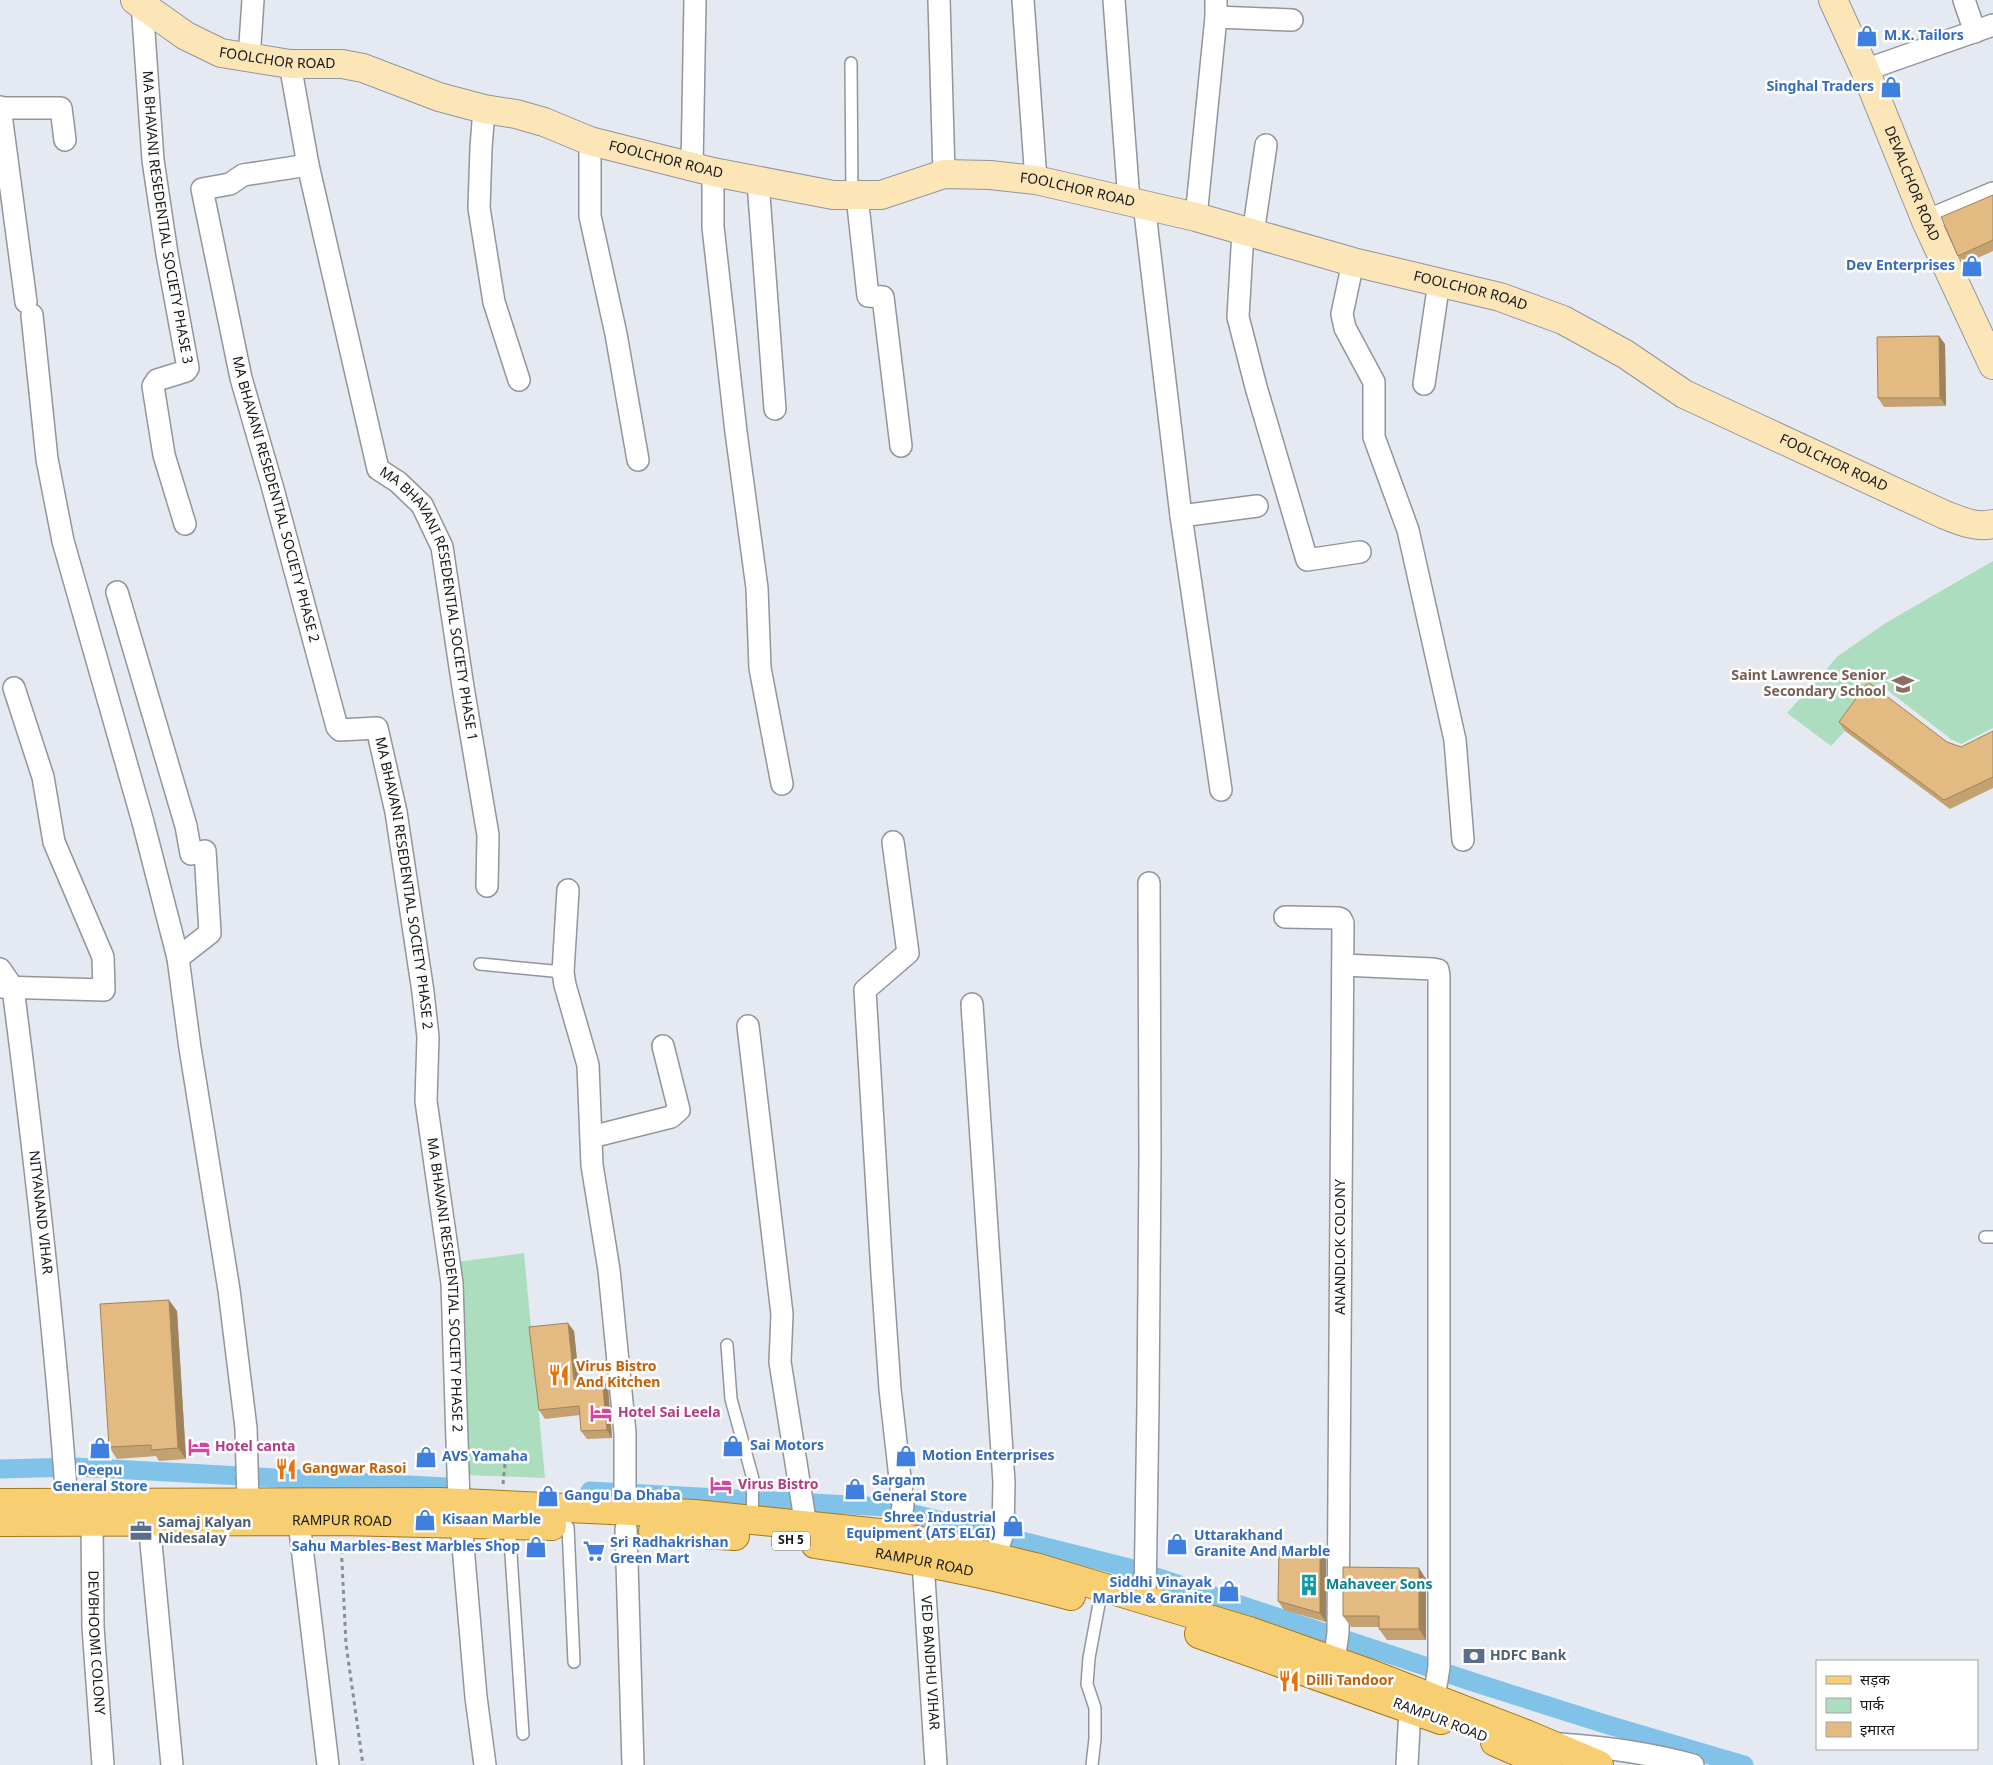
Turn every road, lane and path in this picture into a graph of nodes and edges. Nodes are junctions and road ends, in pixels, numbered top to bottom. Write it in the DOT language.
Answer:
graph roads {
  1 [pos="253,0"];
  2 [pos="695,0"];
  3 [pos="939,0"];
  4 [pos="1023,0"];
  5 [pos="1114,0"];
  6 [pos="1833,0"];
  7 [pos="1964,0"];
  8 [pos="139,2"];
  9 [pos="1216,9"];
  10 [pos="1292,20"];
  11 [pos="1984,28"];
  12 [pos="249,59"];
  13 [pos="852,63"];
  14 [pos="290,64"];
  15 [pos="1864,70"];
  16 [pos="0,108"];
  17 [pos="484,109"];
  18 [pos="65,140"];
  19 [pos="590,141"];
  20 [pos="1266,145"];
  21 [pos="308,165"];
  22 [pos="702,170"];
  23 [pos="944,174"];
  24 [pos="1036,180"];
  25 [pos="758,182"];
  26 [pos="1993,193"];
  27 [pos="855,196"];
  28 [pos="1136,203"];
  29 [pos="1196,218"];
  30 [pos="1926,221"];
  31 [pos="1248,232"];
  32 [pos="1353,262"];
  33 [pos="1439,282"];
  34 [pos="1993,365"];
  35 [pos="519,380"];
  36 [pos="1424,384"];
  37 [pos="775,409"];
  38 [pos="901,446"];
  39 [pos="638,460"];
  40 [pos="1257,506"];
  41 [pos="1181,516"];
  42 [pos="185,524"];
  43 [pos="1993,524"];
  44 [pos="1360,552"];
  45 [pos="117,592"];
  46 [pos="14,688"];
  47 [pos="782,784"];
  48 [pos="1221,790"];
  49 [pos="1462,840"];
  50 [pos="893,842"];
  51 [pos="1149,883"];
  52 [pos="486,886"];
  53 [pos="568,890"];
  54 [pos="1285,917"];
  55 [pos="178,958"];
  56 [pos="480,964"];
  57 [pos="1343,965"];
  58 [pos="0,969"];
  59 [pos="563,972"];
  60 [pos="7,987"];
  61 [pos="972,1004"];
  62 [pos="748,1026"];
  63 [pos="663,1046"];
  64 [pos="590,1137"];
  65 [pos="727,1345"];
  66 [pos="248,1484"];
  67 [pos="0,1503"];
  68 [pos="67,1503"];
  69 [pos="753,1505"];
  70 [pos="626,1506"];
  71 [pos="804,1510"];
  72 [pos="460,1513"];
  73 [pos="901,1520"];
  74 [pos="340,1521"];
  75 [pos="0,1522"];
  76 [pos="92,1522"];
  77 [pos="149,1522"];
  78 [pos="299,1522"];
  79 [pos="509,1524"];
  80 [pos="568,1527"];
  81 [pos="999,1544"];
  82 [pos="923,1562"];
  83 [pos="1144,1581"];
  84 [pos="1099,1604"];
  85 [pos="1337,1645"];
  86 [pos="574,1662"];
  87 [pos="1437,1680"];
  88 [pos="1410,1709"];
  89 [pos="523,1734"];
  90 [pos="1548,1754"];
  91 [pos="1515,1757"];
  92 [pos="103,1765"];
  93 [pos="172,1765"];
  94 [pos="328,1765"];
  95 [pos="363,1765"];
  96 [pos="485,1765"];
  97 [pos="633,1765"];
  98 [pos="936,1765"];
  99 [pos="1092,1765"];
  100 [pos="1407,1765"];
  101 [pos="1599,1765"];
  102 [pos="1693,1765"];
  1 -- 12 [label="street"];
  2 -- 22 [label="street"];
  3 -- 23 [label="street"];
  4 -- 24 [label="street"];
  5 -- 28 [label="street"];
  6 -- 15 [label="street, DEVALCHOR ROAD"];
  7 -- 11 [label="street"];
  8 -- 12 [label="street, FOOLCHOR ROAD"];
  8 -- 42 [label="street, MA BHAVANI RESEDENTIAL SOCIETY PHASE 3"];
  9 -- 10 [label="street"];
  9 -- 29 [label="street"];
  11 -- 15 [label="street"];
  12 -- 14 [label="street, FOOLCHOR ROAD"];
  13 -- 27 [label="lane"];
  14 -- 17 [label="street, FOOLCHOR ROAD"];
  14 -- 21 [label="street, MA BHAVANI RESEDENTIAL SOCIETY PHASE 1"];
  15 -- 30 [label="street, DEVALCHOR ROAD"];
  16 -- 18 [label="street"];
  16 -- 55 [label="street"];
  17 -- 19 [label="street, FOOLCHOR ROAD"];
  17 -- 35 [label="street"];
  19 -- 22 [label="street, FOOLCHOR ROAD"];
  19 -- 39 [label="street"];
  20 -- 31 [label="street"];
  21 -- 52 [label="street, MA BHAVANI RESEDENTIAL SOCIETY PHASE 1"];
  21 -- 72 [label="street, MA BHAVANI RESEDENTIAL SOCIETY PHASE 2"];
  22 -- 25 [label="street, FOOLCHOR ROAD"];
  22 -- 47 [label="street"];
  23 -- 24 [label="street, FOOLCHOR ROAD"];
  23 -- 27 [label="street, FOOLCHOR ROAD"];
  24 -- 28 [label="street, FOOLCHOR ROAD"];
  25 -- 27 [label="street, FOOLCHOR ROAD"];
  25 -- 37 [label="street"];
  26 -- 30 [label="street"];
  27 -- 38 [label="street"];
  28 -- 29 [label="street, FOOLCHOR ROAD"];
  28 -- 41 [label="street"];
  29 -- 31 [label="street, FOOLCHOR ROAD"];
  30 -- 34 [label="street, DEVALCHOR ROAD"];
  31 -- 32 [label="street, FOOLCHOR ROAD"];
  31 -- 44 [label="street"];
  32 -- 33 [label="street, FOOLCHOR ROAD"];
  32 -- 49 [label="street"];
  33 -- 36 [label="street"];
  33 -- 43 [label="street, FOOLCHOR ROAD"];
  40 -- 41 [label="street"];
  41 -- 48 [label="street"];
  45 -- 55 [label="street"];
  46 -- 60 [label="street"];
  50 -- 73 [label="street"];
  51 -- 83 [label="street"];
  53 -- 59 [label="street"];
  54 -- 57 [label="street, ANANDLOK COLONY"];
  55 -- 66 [label="street"];
  56 -- 59 [label="lane"];
  57 -- 85 [label="street, ANANDLOK COLONY"];
  57 -- 87 [label="street"];
  58 -- 60 [label="street, NITYANAND VIHAR"];
  59 -- 64 [label="street"];
  60 -- 68 [label="street, NITYANAND VIHAR"];
  61 -- 81 [label="street"];
  62 -- 71 [label="street"];
  63 -- 64 [label="street"];
  64 -- 70 [label="street"];
  65 -- 69 [label="lane"];
  66 -- 68 [label="main road"];
  66 -- 72 [label="main road"];
  67 -- 68 [label="main road"];
  69 -- 70 [label="main road"];
  69 -- 71 [label="main road"];
  70 -- 72 [label="main road"];
  70 -- 80 [label="main road, RAMPUR ROAD / SH 5"];
  70 -- 82 [label="main road, RAMPUR ROAD / SH 5"];
  70 -- 97 [label="street"];
  71 -- 73 [label="main road"];
  72 -- 74 [label="main road, RAMPUR ROAD / SH 5"];
  72 -- 79 [label="main road, RAMPUR ROAD / SH 5"];
  72 -- 96 [label="street"];
  73 -- 81 [label="main road"];
  74 -- 78 [label="main road, RAMPUR ROAD / SH 5"];
  74 -- 95 [label="path"];
  75 -- 76 [label="main road, RAMPUR ROAD / SH 5"];
  76 -- 77 [label="main road, RAMPUR ROAD / SH 5"];
  76 -- 92 [label="street, DEVBHOOMI COLONY"];
  77 -- 78 [label="main road, RAMPUR ROAD / SH 5"];
  77 -- 93 [label="street"];
  78 -- 94 [label="street"];
  79 -- 80 [label="main road, RAMPUR ROAD / SH 5"];
  79 -- 89 [label="lane"];
  80 -- 86 [label="lane"];
  81 -- 83 [label="main road"];
  82 -- 84 [label="main road, RAMPUR ROAD / SH 5"];
  82 -- 98 [label="street, VED BANDHU VIHAR"];
  83 -- 85 [label="main road"];
  84 -- 88 [label="main road, RAMPUR ROAD / SH 5"];
  84 -- 99 [label="lane"];
  85 -- 87 [label="main road"];
  87 -- 90 [label="main road"];
  88 -- 91 [label="main road, RAMPUR ROAD / SH 5"];
  88 -- 100 [label="street"];
  90 -- 91 [label="main road, RAMPUR ROAD / SH 5"];
  90 -- 101 [label="main road"];
  90 -- 102 [label="street"];
}
